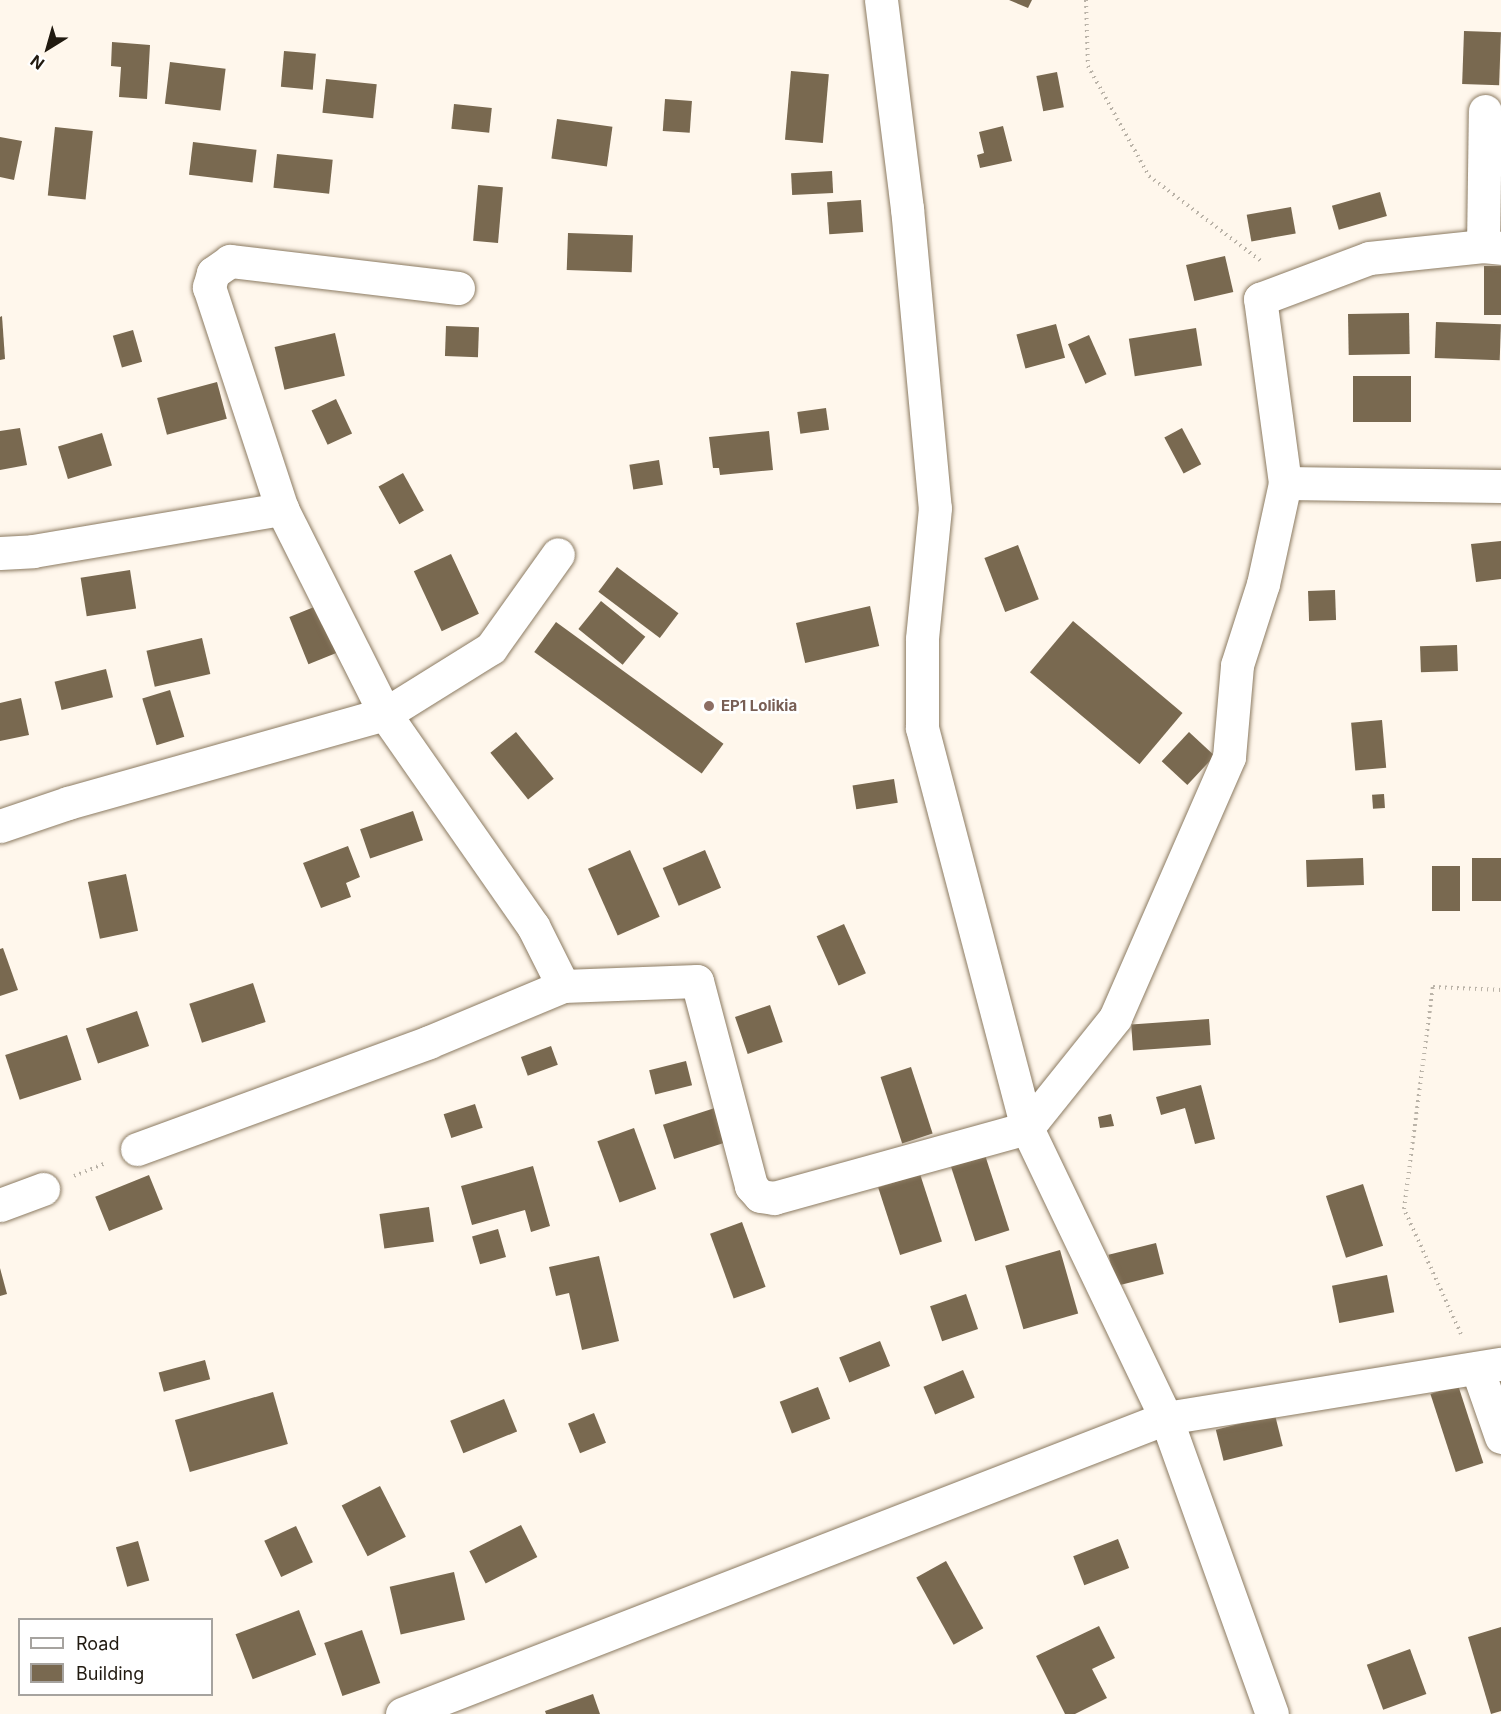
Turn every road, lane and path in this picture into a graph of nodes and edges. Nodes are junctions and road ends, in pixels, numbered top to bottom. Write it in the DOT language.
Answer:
graph roads {
  1 [pos="881,0"];
  2 [pos="1086,0"];
  3 [pos="1485,111"];
  4 [pos="1492,247"];
  5 [pos="1295,287"];
  6 [pos="458,288"];
  7 [pos="1285,483"];
  8 [pos="1501,486"];
  9 [pos="282,509"];
  10 [pos="0,553"];
  11 [pos="558,554"];
  12 [pos="385,714"];
  13 [pos="0,826"];
  14 [pos="563,986"];
  15 [pos="1501,990"];
  16 [pos="1027,1128"];
  17 [pos="137,1149"];
  18 [pos="43,1189"];
  19 [pos="0,1204"];
  20 [pos="1489,1366"];
  21 [pos="1166,1418"];
  22 [pos="1501,1437"];
  23 [pos="402,1714"];
  24 [pos="1272,1714"];
  1 -- 16 [label="street"];
  2 -- 5 [label="path"];
  3 -- 4 [label="street"];
  4 -- 5 [label="street"];
  5 -- 7 [label="street"];
  6 -- 9 [label="street"];
  7 -- 8 [label="street"];
  7 -- 16 [label="street"];
  9 -- 10 [label="street"];
  9 -- 12 [label="street"];
  11 -- 12 [label="street"];
  12 -- 13 [label="street"];
  12 -- 14 [label="street"];
  14 -- 16 [label="street"];
  14 -- 17 [label="street"];
  15 -- 20 [label="path"];
  16 -- 21 [label="street"];
  17 -- 18 [label="path"];
  18 -- 19 [label="street"];
  20 -- 21 [label="street"];
  20 -- 22 [label="street"];
  21 -- 23 [label="street"];
  21 -- 24 [label="street"];
}
